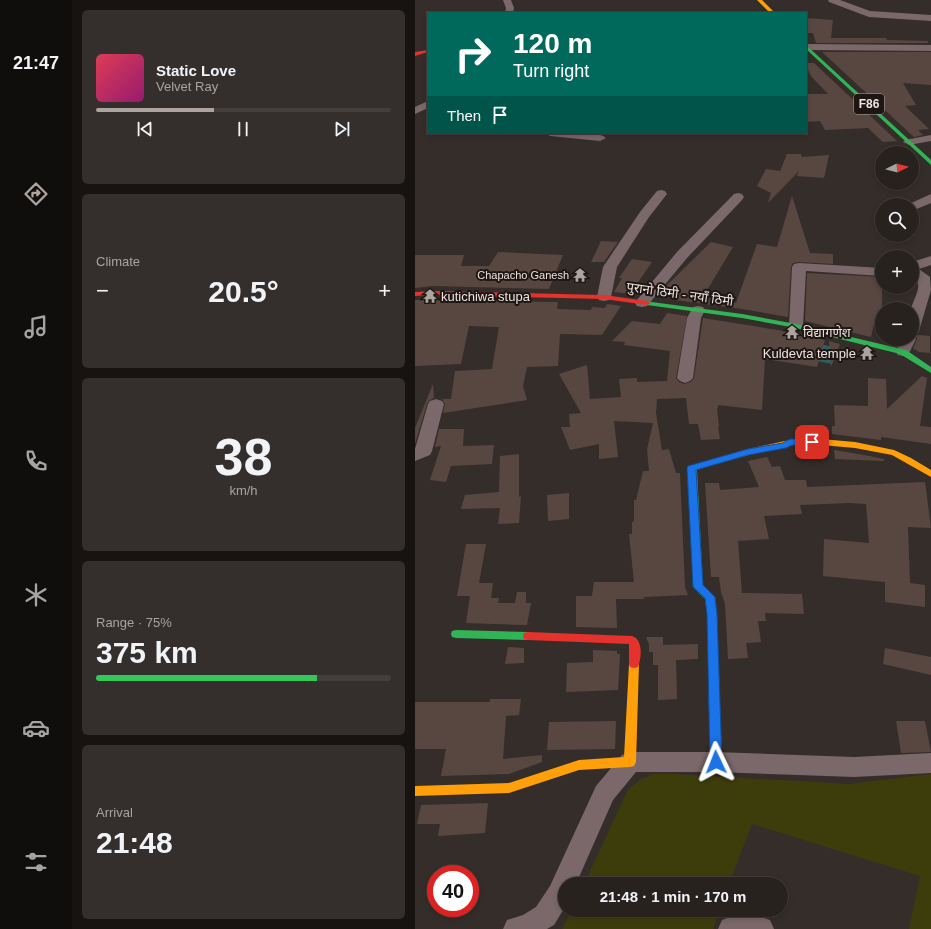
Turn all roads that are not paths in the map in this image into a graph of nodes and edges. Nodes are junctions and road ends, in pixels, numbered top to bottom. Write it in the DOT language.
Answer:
graph roads {
  1 [pos="507,0"];
  2 [pos="759,0"];
  3 [pos="832,0"];
  4 [pos="509,12"];
  5 [pos="772,12"];
  6 [pos="931,18"];
  7 [pos="807,47"];
  8 [pos="807,48"];
  9 [pos="931,48"];
  10 [pos="427,51"];
  11 [pos="415,54"];
  12 [pos="427,105"];
  13 [pos="415,111"];
  14 [pos="560,134"];
  15 [pos="600,138"];
  16 [pos="931,138"];
  17 [pos="909,142"];
  18 [pos="931,163"];
  19 [pos="661,194"];
  20 [pos="738,196"];
  21 [pos="931,198"];
  22 [pos="919,204"];
  23 [pos="931,260"];
  24 [pos="919,266"];
  25 [pos="875,272"];
  26 [pos="919,274"];
  27 [pos="415,294"];
  28 [pos="604,297"];
  29 [pos="642,303"];
  30 [pos="919,304"];
  31 [pos="698,310"];
  32 [pos="796,326"];
  33 [pos="875,340"];
  34 [pos="907,346"];
  35 [pos="931,371"];
  36 [pos="685,378"];
  37 [pos="436,404"];
  38 [pos="415,456"];
  39 [pos="931,474"];
  40 [pos="456,634"];
  41 [pos="629,762"];
  42 [pos="716,762"];
  43 [pos="931,763"];
  44 [pos="415,792"];
  45 [pos="516,929"];
  46 [pos="731,929"];
  47 [pos="761,929"];
  1 -- 4 [label="street"];
  2 -- 5 [label="main road"];
  3 -- 6 [label="street"];
  7 -- 9 [label="street"];
  8 -- 17 [label="main road, F86"];
  10 -- 11 [label="main road"];
  12 -- 13 [label="street"];
  14 -- 15 [label="street"];
  16 -- 17 [label="street"];
  17 -- 18 [label="main road, F86"];
  19 -- 28 [label="street"];
  20 -- 29 [label="street"];
  21 -- 22 [label="street"];
  23 -- 24 [label="street"];
  25 -- 32 [label="street"];
  26 -- 30 [label="street"];
  27 -- 28 [label="main road, पुरानो ठिमी - नयाँ ठिमी"];
  28 -- 29 [label="main road, पुरानो ठिमी - नयाँ ठिमी"];
  29 -- 31 [label="main road, पुरानो ठिमी - नयाँ ठिमी"];
  31 -- 32 [label="main road, पुरानो ठिमी - नयाँ ठिमी"];
  31 -- 36 [label="street"];
  32 -- 33 [label="main road, पुरानो ठिमी - नयाँ ठिमी"];
  34 -- 35 [label="main road, पुरानो ठिमी - नयाँ ठिमी"];
  37 -- 38 [label="street"];
  39 -- 42 [label="main road"];
  40 -- 41 [label="main road"];
  41 -- 42 [label="street"];
  41 -- 44 [label="main road"];
  41 -- 45 [label="street"];
  42 -- 43 [label="street"];
  46 -- 47 [label="street"];
}
